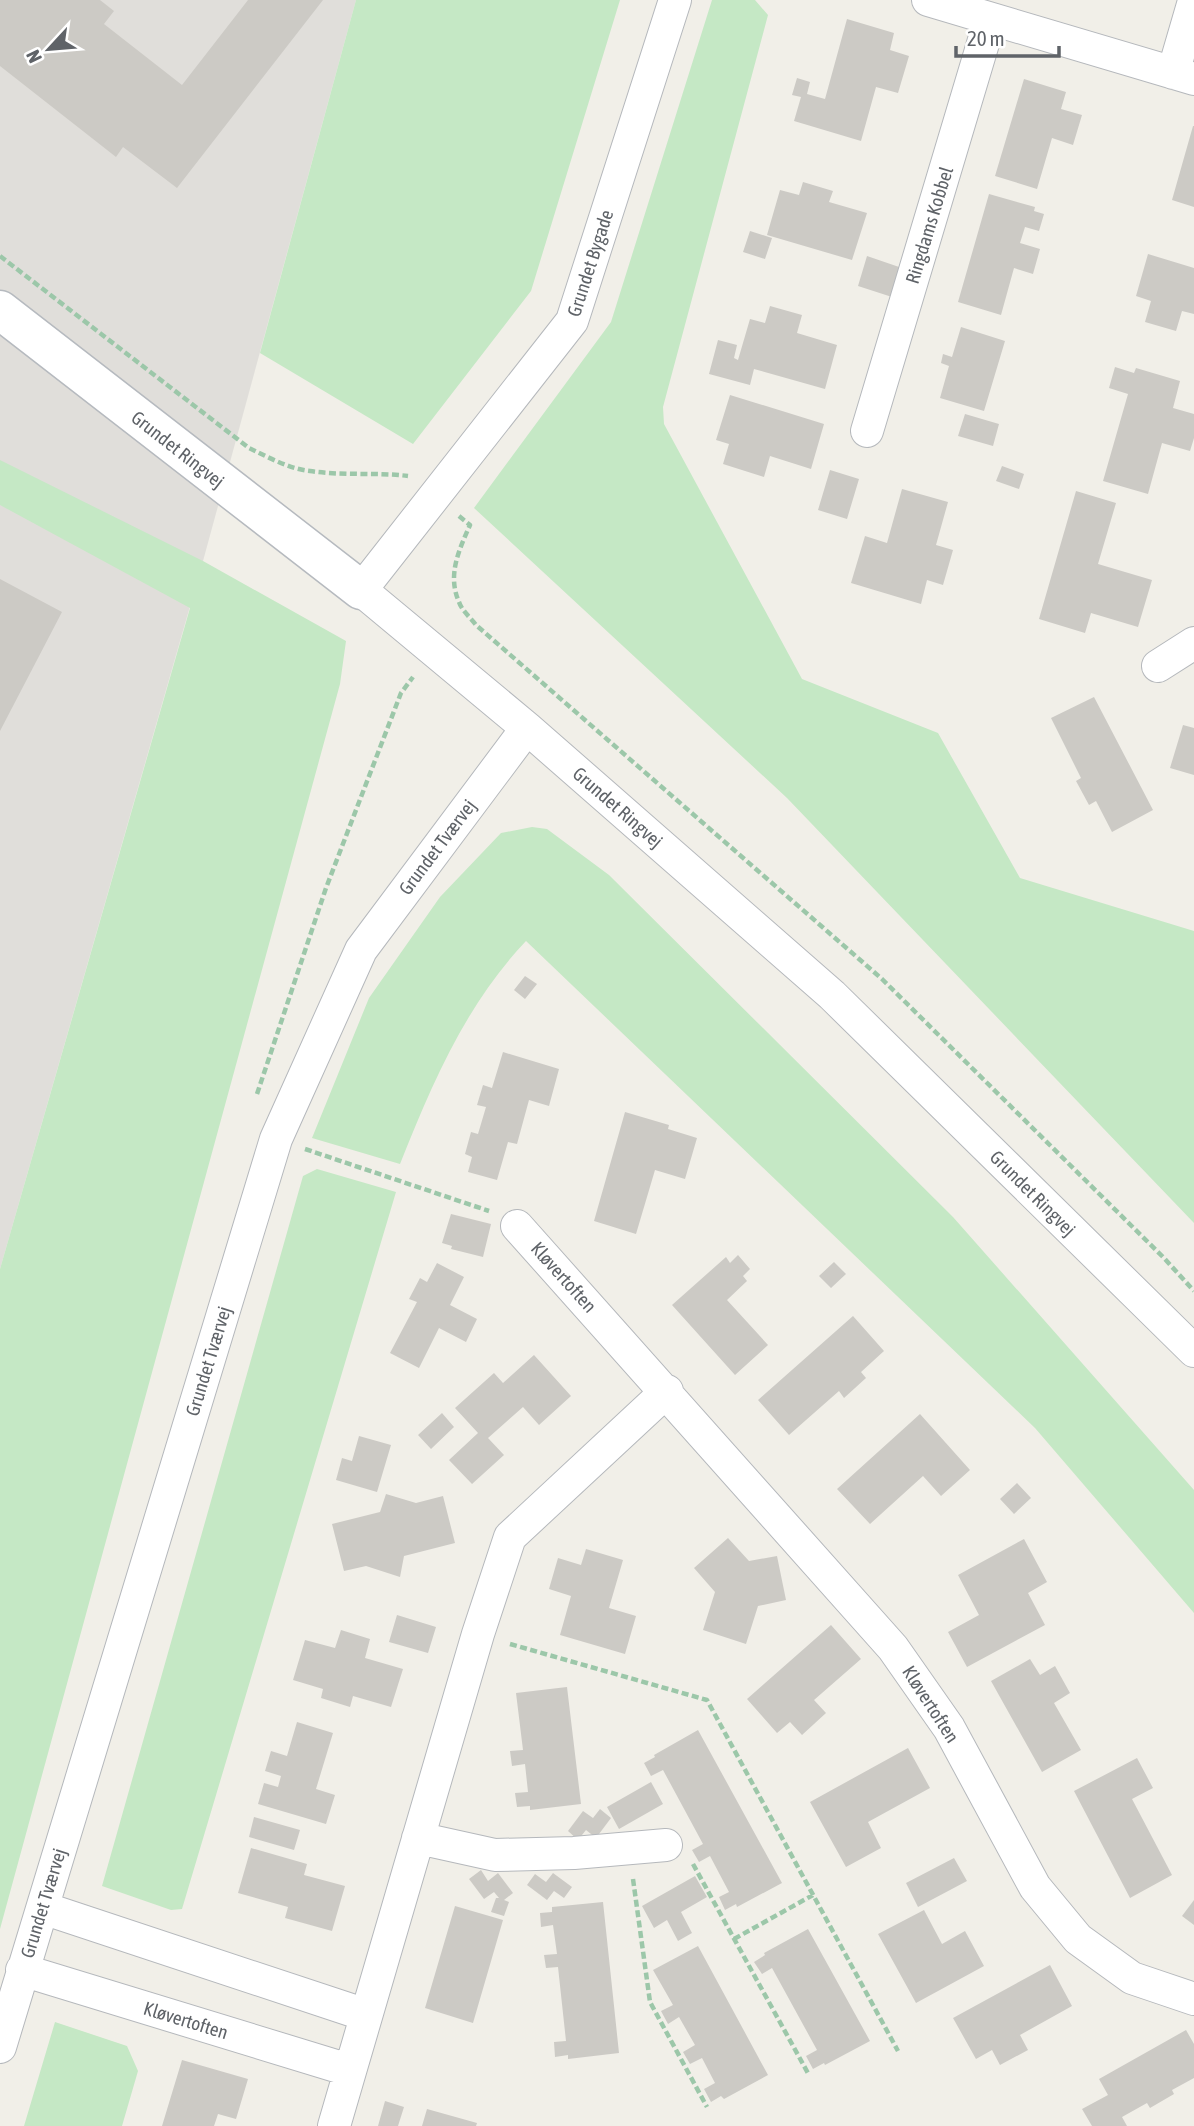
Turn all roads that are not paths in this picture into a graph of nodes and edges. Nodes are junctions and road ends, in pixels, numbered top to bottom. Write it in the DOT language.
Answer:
graph roads {
  1 [pos="675,0"];
  2 [pos="928,0"];
  3 [pos="1194,1"];
  4 [pos="990,19"];
  5 [pos="1184,76"];
  6 [pos="0,310"];
  7 [pos="867,431"];
  8 [pos="360,590"];
  9 [pos="1194,643"];
  10 [pos="1158,666"];
  11 [pos="527,728"];
  12 [pos="517,1226"];
  13 [pos="1194,1351"];
  14 [pos="667,1391"];
  15 [pos="418,1838"];
  16 [pos="666,1845"];
  17 [pos="43,1908"];
  18 [pos="22,1970"];
  19 [pos="1194,1999"];
  20 [pos="366,2015"];
  21 [pos="0,2046"];
  22 [pos="349,2070"];
  23 [pos="334,2126"];
  1 -- 8 [label="street, Grundet Bygade"];
  2 -- 4 [label="street"];
  3 -- 5 [label="street"];
  4 -- 5 [label="street"];
  4 -- 7 [label="street, Ringdams Kobbel"];
  6 -- 8 [label="street, Grundet Ringvej"];
  8 -- 11 [label="street, Grundet Ringvej"];
  9 -- 10 [label="street"];
  11 -- 13 [label="street, Grundet Ringvej"];
  11 -- 17 [label="street, Grundet Tværvej"];
  12 -- 14 [label="street, Kløvertoften"];
  14 -- 15 [label="street"];
  14 -- 19 [label="street, Kløvertoften"];
  15 -- 16 [label="street"];
  15 -- 20 [label="street"];
  17 -- 18 [label="street, Grundet Tværvej"];
  17 -- 20 [label="street"];
  18 -- 21 [label="street, Grundet Tværvej"];
  18 -- 22 [label="street, Kløvertoften"];
  20 -- 22 [label="street"];
  22 -- 23 [label="street"];
}
